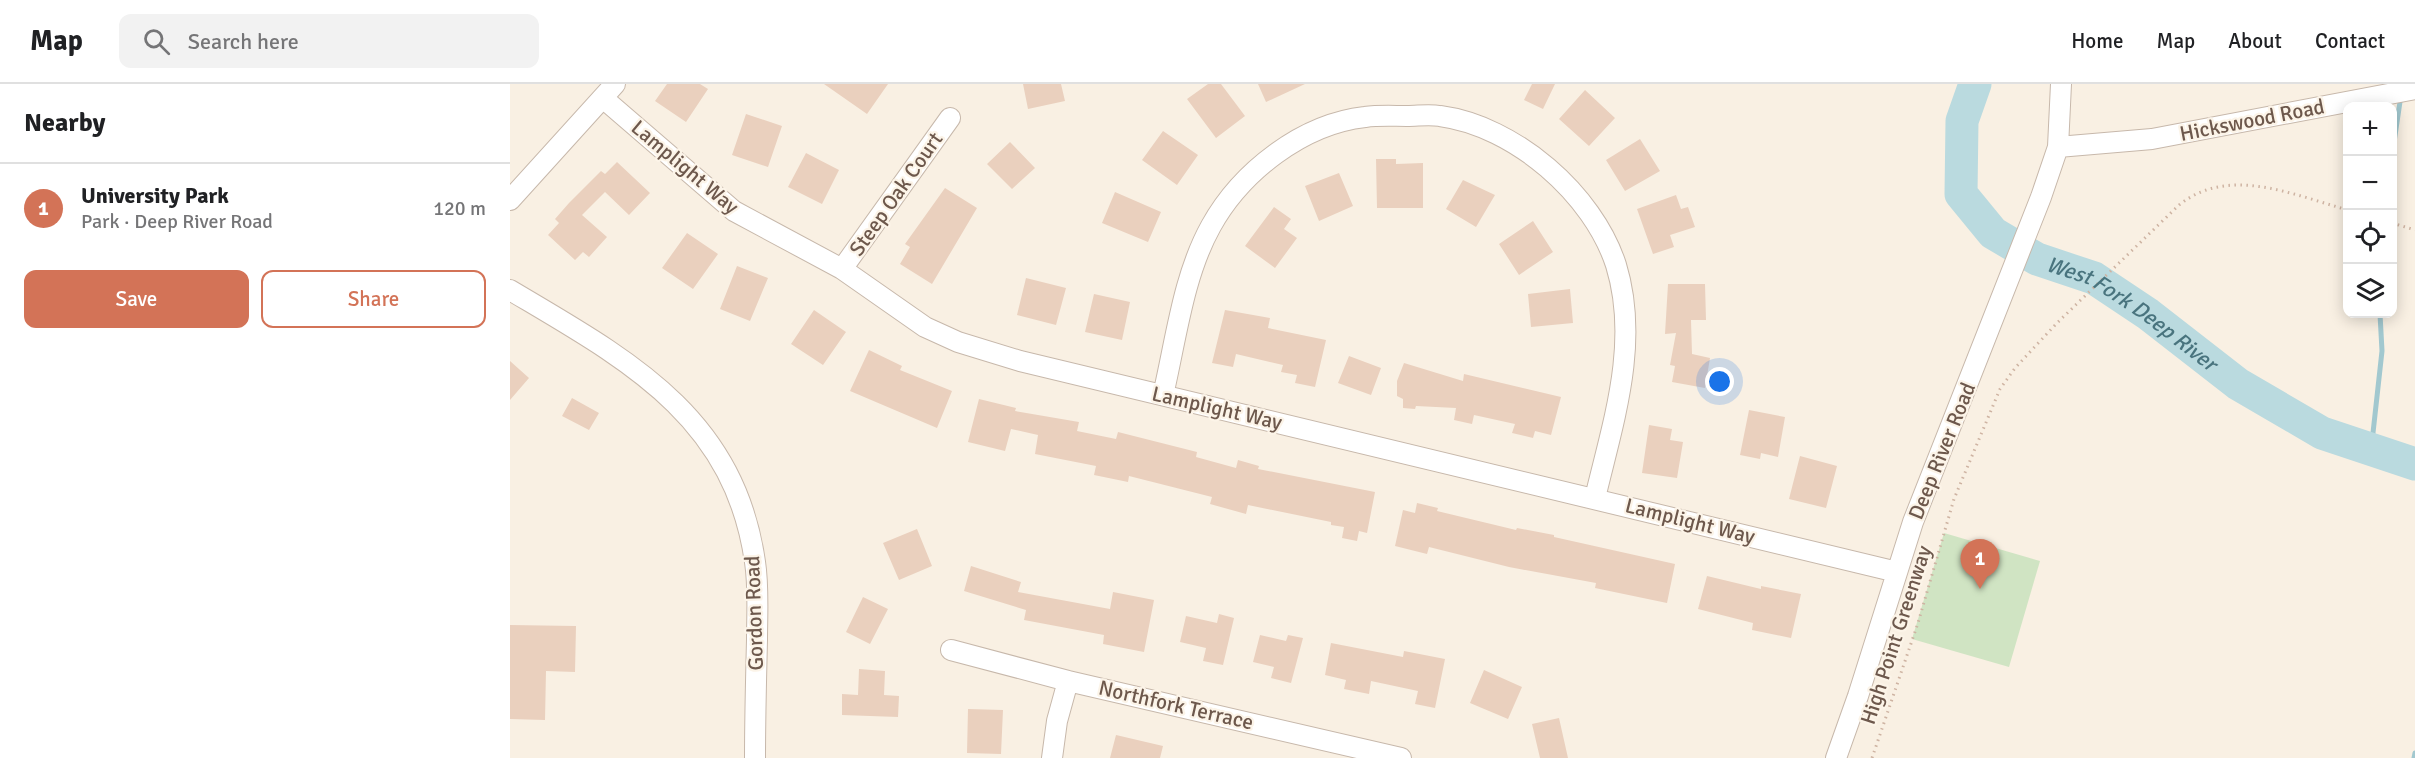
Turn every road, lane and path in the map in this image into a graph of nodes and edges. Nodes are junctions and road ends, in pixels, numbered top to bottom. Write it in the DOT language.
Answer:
graph roads {
  1 [pos="2061,84"];
  2 [pos="2415,89"];
  3 [pos="610,91"];
  4 [pos="950,118"];
  5 [pos="2058,147"];
  6 [pos="510,200"];
  7 [pos="2343,209"];
  8 [pos="2397,225"];
  9 [pos="2415,230"];
  10 [pos="842,269"];
  11 [pos="510,290"];
  12 [pos="1163,395"];
  13 [pos="1595,498"];
  14 [pos="1897,572"];
  15 [pos="951,650"];
  16 [pos="1068,681"];
  17 [pos="754,758"];
  18 [pos="1052,758"];
  19 [pos="1401,758"];
  20 [pos="1836,758"];
  21 [pos="1872,758"];
  1 -- 5 [label="street, Deep River Road"];
  2 -- 5 [label="street, Hickswood Road"];
  3 -- 6 [label="street"];
  3 -- 10 [label="street, Lamplight Way"];
  4 -- 10 [label="street, Steep Oak Court"];
  5 -- 14 [label="street, Deep River Road"];
  7 -- 21 [label="path, High Point Greenway"];
  8 -- 9 [label="path"];
  10 -- 12 [label="street, Lamplight Way"];
  11 -- 17 [label="street, Gordon Road"];
  12 -- 13 [label="street, Lamplight Way"];
  12 -- 13 [label="street"];
  13 -- 14 [label="street, Lamplight Way"];
  14 -- 20 [label="street, Deep River Road"];
  15 -- 16 [label="street, Northfork Terrace"];
  16 -- 18 [label="street"];
  16 -- 19 [label="street, Northfork Terrace"];
}
